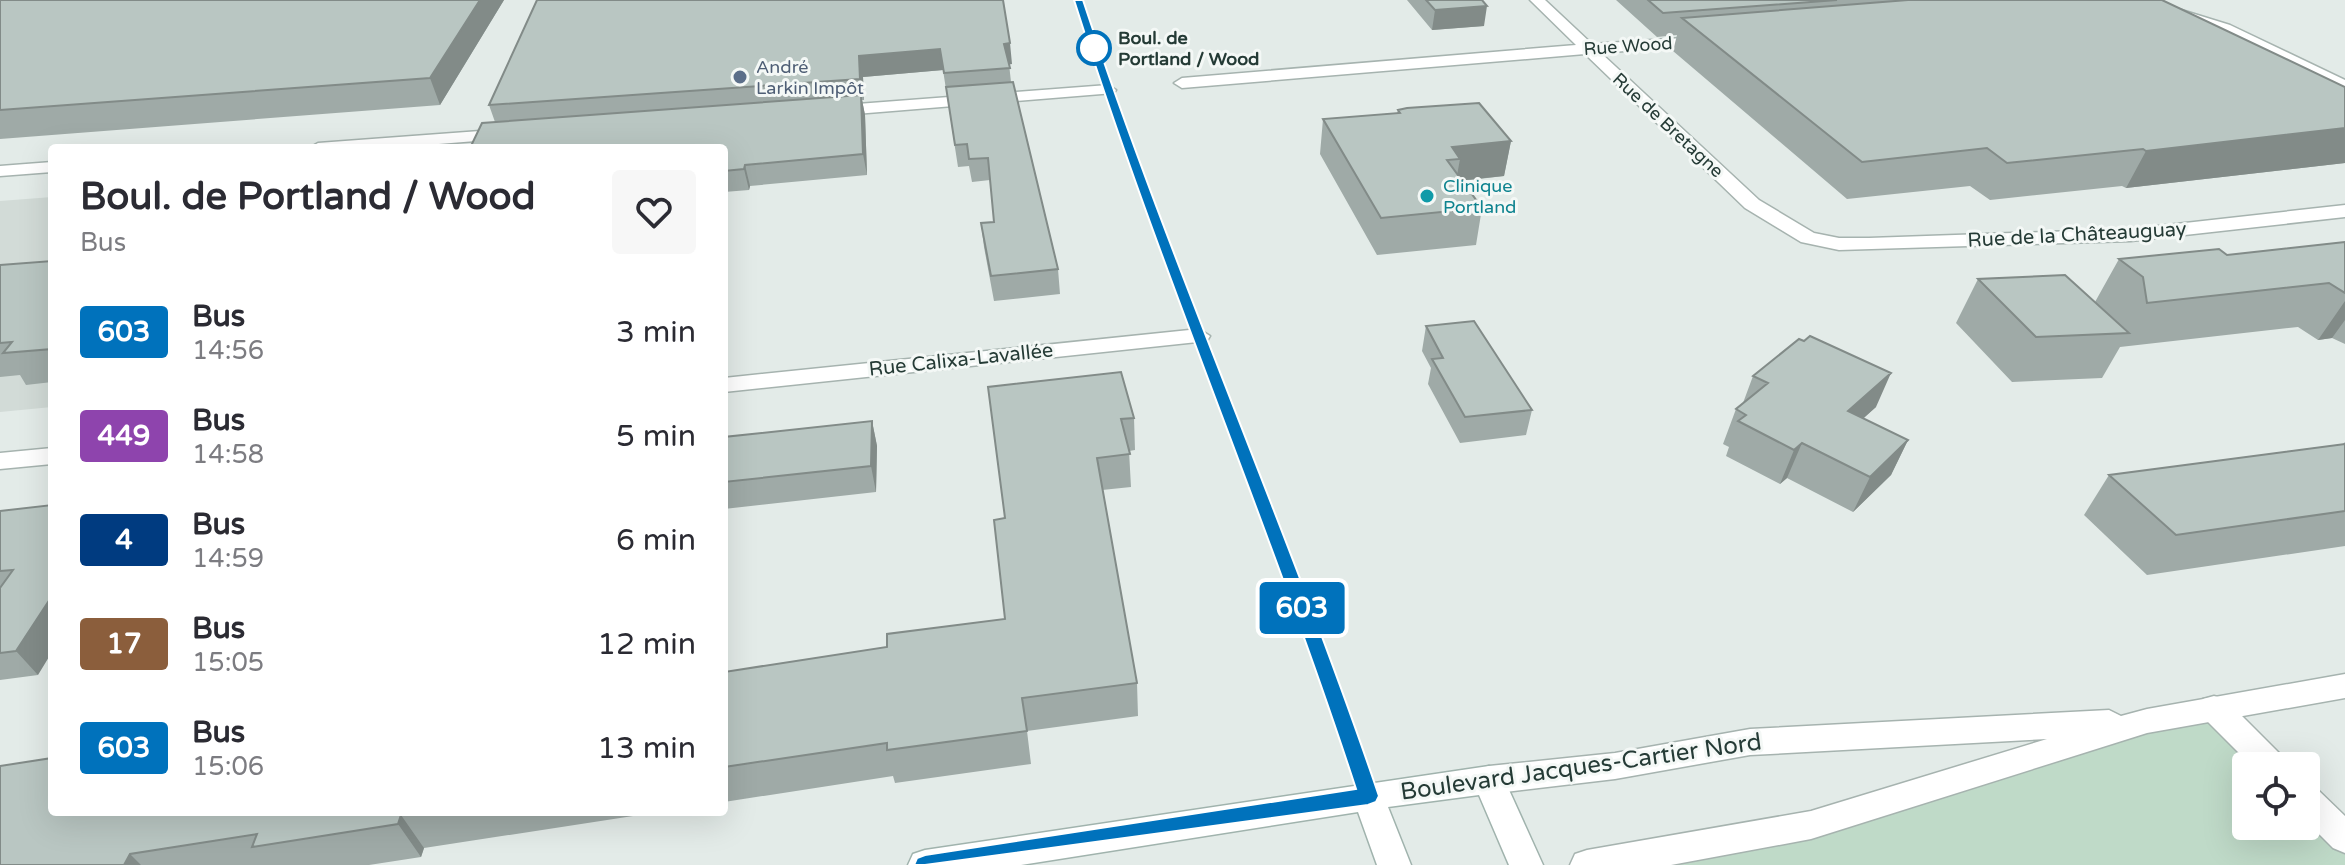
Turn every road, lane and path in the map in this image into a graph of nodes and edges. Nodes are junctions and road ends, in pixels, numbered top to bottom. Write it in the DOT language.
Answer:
graph roads {
  1 [pos="1537,0"];
  2 [pos="2164,10"];
  3 [pos="1730,38"];
  4 [pos="1588,49"];
  5 [pos="1182,83"];
  6 [pos="2345,86"];
  7 [pos="1108,90"];
  8 [pos="809,112"];
  9 [pos="524,133"];
  10 [pos="373,144"];
  11 [pos="48,167"];
  12 [pos="0,171"];
  13 [pos="2345,211"];
  14 [pos="1808,238"];
  15 [pos="1199,336"];
  16 [pos="728,385"];
  17 [pos="48,456"];
  18 [pos="0,461"];
  19 [pos="2345,686"];
  20 [pos="2214,708"];
  21 [pos="2147,721"];
  22 [pos="2258,752"];
  23 [pos="1489,780"];
  24 [pos="1368,796"];
  25 [pos="2320,813"];
  26 [pos="2345,838"];
  27 [pos="925,865"];
  28 [pos="1394,865"];
  29 [pos="1526,865"];
  30 [pos="1587,865"];
  1 -- 4 [label="street, Rue de Bretagne"];
  2 -- 6 [label="street"];
  3 -- 4 [label="street, Rue Wood"];
  4 -- 5 [label="street, Rue Wood"];
  4 -- 14 [label="street, Rue de Bretagne"];
  7 -- 8 [label="street"];
  9 -- 10 [label="street"];
  11 -- 12 [label="street"];
  13 -- 14 [label="street, Rue de la Châteauguay"];
  15 -- 16 [label="street, Rue Calixa-Lavallée"];
  17 -- 18 [label="street"];
  19 -- 20 [label="street, Boulevard Jacques-Cartier Nord"];
  20 -- 21 [label="street, Boulevard Jacques-Cartier Nord"];
  20 -- 22 [label="street"];
  21 -- 23 [label="street, Boulevard Jacques-Cartier Nord"];
  21 -- 30 [label="street, Boulevard Jacques-Cartier Nord"];
  23 -- 24 [label="street, Boulevard Jacques-Cartier Nord"];
  23 -- 29 [label="street"];
  24 -- 27 [label="street, Boulevard Jacques-Cartier Nord"];
  24 -- 28 [label="street"];
  25 -- 26 [label="street"];
}
